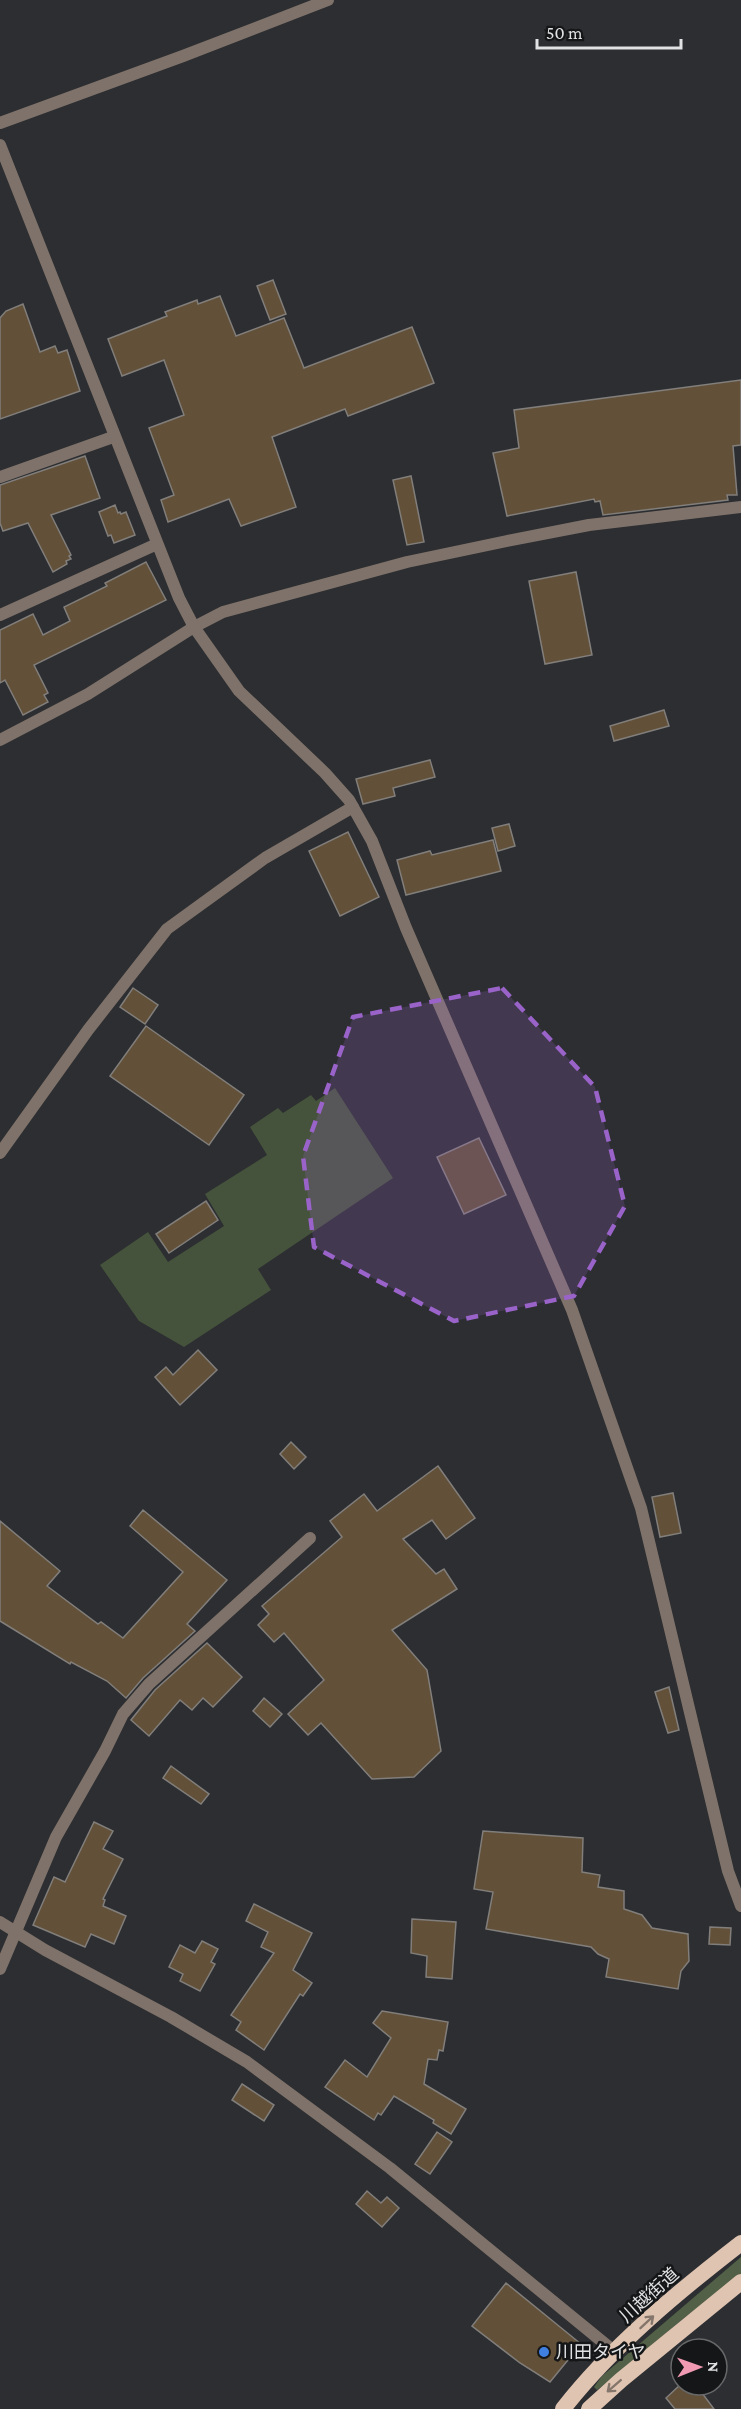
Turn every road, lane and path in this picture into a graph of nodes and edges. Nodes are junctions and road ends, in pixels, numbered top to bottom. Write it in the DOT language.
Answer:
graph roads {
  1 [pos="328,0"];
  2 [pos="0,123"];
  3 [pos="0,145"];
  4 [pos="113,437"];
  5 [pos="0,477"];
  6 [pos="741,507"];
  7 [pos="157,544"];
  8 [pos="0,615"];
  9 [pos="194,627"];
  10 [pos="0,740"];
  11 [pos="353,807"];
  12 [pos="0,1153"];
  13 [pos="310,1538"];
  14 [pos="741,1906"];
  15 [pos="0,1922"];
  16 [pos="16,1932"];
  17 [pos="0,1969"];
  18 [pos="741,2242"];
  19 [pos="741,2282"];
  20 [pos="615,2352"];
  21 [pos="563,2409"];
  22 [pos="589,2409"];
  1 -- 2 [label="street"];
  3 -- 4 [label="street"];
  4 -- 5 [label="street"];
  4 -- 7 [label="street"];
  6 -- 9 [label="street"];
  7 -- 8 [label="street"];
  7 -- 9 [label="street"];
  9 -- 10 [label="street"];
  9 -- 11 [label="street"];
  11 -- 12 [label="street"];
  11 -- 14 [label="street"];
  13 -- 16 [label="street"];
  15 -- 16 [label="street"];
  16 -- 17 [label="street"];
  16 -- 20 [label="street"];
  20 -- 18 [label="highway, 川越街道, one-way"];
  19 -- 22 [label="highway, one-way"];
  20 -- 21 [label="highway, 川越街道"];
}
